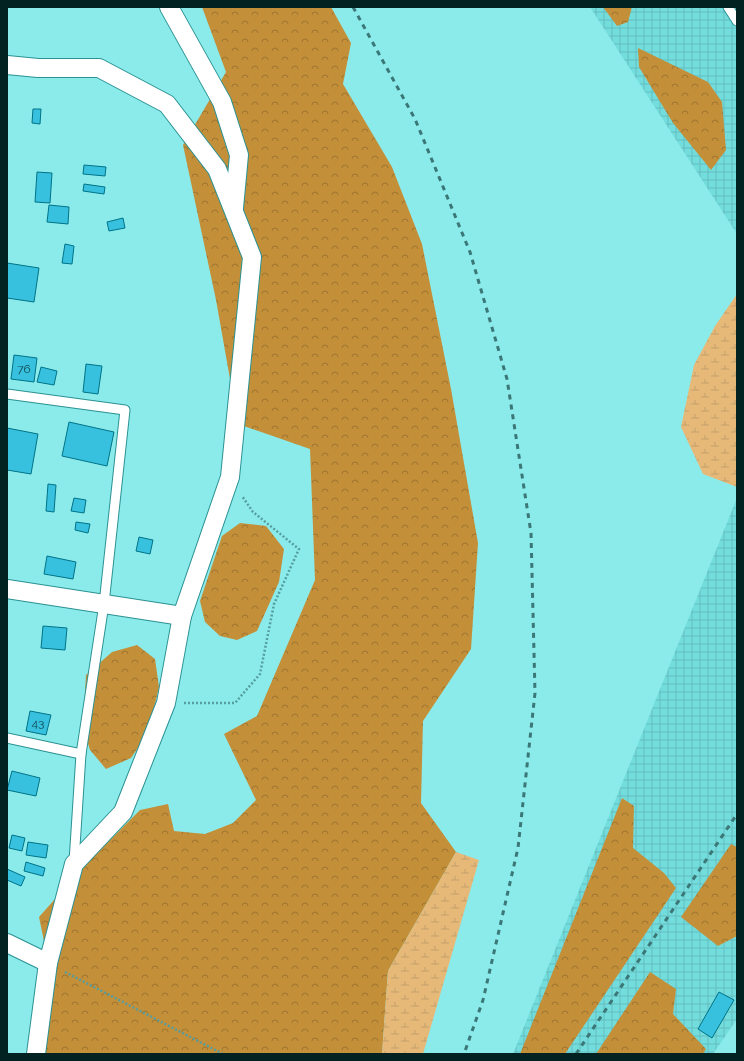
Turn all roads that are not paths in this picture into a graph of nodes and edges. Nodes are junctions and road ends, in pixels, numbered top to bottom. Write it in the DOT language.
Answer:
graph roads {
  1 [pos="169,7"];
  2 [pos="728,7"];
  3 [pos="737,21"];
  4 [pos="7,65"];
  5 [pos="234,213"];
  6 [pos="7,394"];
  7 [pos="7,589"];
  8 [pos="104,604"];
  9 [pos="182,616"];
  10 [pos="7,738"];
  11 [pos="81,754"];
  12 [pos="74,864"];
  13 [pos="7,943"];
  14 [pos="48,963"];
  15 [pos="36,1054"];
  1 -- 5 [label="street"];
  2 -- 3 [label="lane"];
  4 -- 5 [label="street"];
  5 -- 9 [label="street"];
  6 -- 8 [label="lane"];
  7 -- 8 [label="street"];
  8 -- 9 [label="street"];
  8 -- 11 [label="lane"];
  9 -- 12 [label="street"];
  10 -- 11 [label="lane"];
  11 -- 12 [label="lane"];
  12 -- 14 [label="street"];
  13 -- 14 [label="street"];
  14 -- 15 [label="street"];
}
